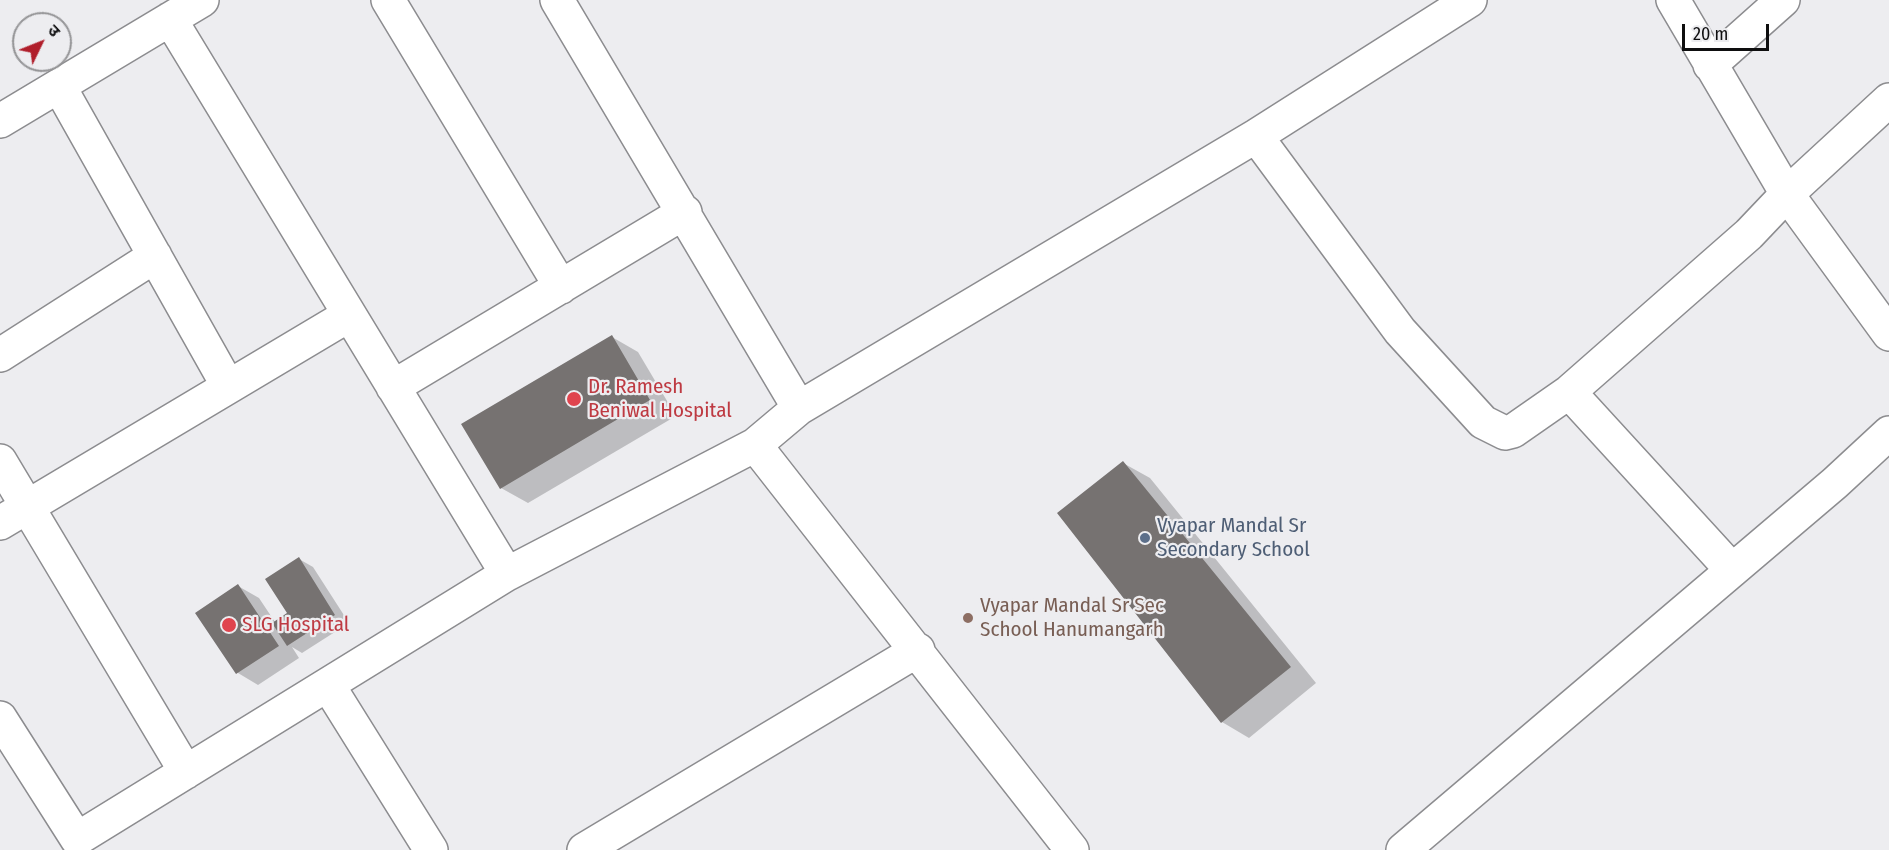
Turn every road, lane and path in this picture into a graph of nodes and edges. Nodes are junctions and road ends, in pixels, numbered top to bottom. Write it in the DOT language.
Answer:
graph roads {
  1 [pos="201,0"];
  2 [pos="388,0"];
  3 [pos="557,0"];
  4 [pos="1470,0"];
  5 [pos="1673,0"];
  6 [pos="1783,0"];
  7 [pos="170,19"];
  8 [pos="1710,65"];
  9 [pos="59,86"];
  10 [pos="1889,100"];
  11 [pos="0,122"];
  12 [pos="1256,136"];
  13 [pos="1787,194"];
  14 [pos="685,212"];
  15 [pos="155,256"];
  16 [pos="561,287"];
  17 [pos="1883,313"];
  18 [pos="350,315"];
  19 [pos="0,355"];
  20 [pos="228,386"];
  21 [pos="393,387"];
  22 [pos="1569,392"];
  23 [pos="799,408"];
  24 [pos="1889,433"];
  25 [pos="755,445"];
  26 [pos="0,461"];
  27 [pos="27,506"];
  28 [pos="0,523"];
  29 [pos="1732,570"];
  30 [pos="507,574"];
  31 [pos="918,650"];
  32 [pos="328,686"];
  33 [pos="0,718"];
  34 [pos="186,772"];
  35 [pos="73,846"];
  36 [pos="430,850"];
  37 [pos="584,850"];
  38 [pos="1072,850"];
  39 [pos="1403,850"];
  1 -- 7 [label="street"];
  2 -- 16 [label="street"];
  3 -- 14 [label="street"];
  4 -- 12 [label="street"];
  5 -- 8 [label="street"];
  6 -- 8 [label="street"];
  7 -- 9 [label="street"];
  7 -- 18 [label="street"];
  8 -- 13 [label="street"];
  9 -- 11 [label="street"];
  9 -- 15 [label="street"];
  10 -- 13 [label="street"];
  12 -- 22 [label="street"];
  12 -- 23 [label="street"];
  13 -- 17 [label="street"];
  13 -- 22 [label="street"];
  14 -- 16 [label="street"];
  14 -- 23 [label="street"];
  15 -- 19 [label="street"];
  15 -- 20 [label="street"];
  16 -- 21 [label="street"];
  18 -- 20 [label="street"];
  18 -- 21 [label="street"];
  20 -- 27 [label="street"];
  21 -- 30 [label="street"];
  22 -- 29 [label="street"];
  23 -- 25 [label="street"];
  24 -- 29 [label="street"];
  25 -- 30 [label="street"];
  25 -- 31 [label="street"];
  26 -- 27 [label="street"];
  27 -- 28 [label="street"];
  27 -- 34 [label="street"];
  29 -- 39 [label="street"];
  30 -- 32 [label="street"];
  31 -- 37 [label="street"];
  31 -- 38 [label="street"];
  32 -- 34 [label="street"];
  32 -- 36 [label="street"];
  33 -- 35 [label="street"];
  34 -- 35 [label="street"];
}
